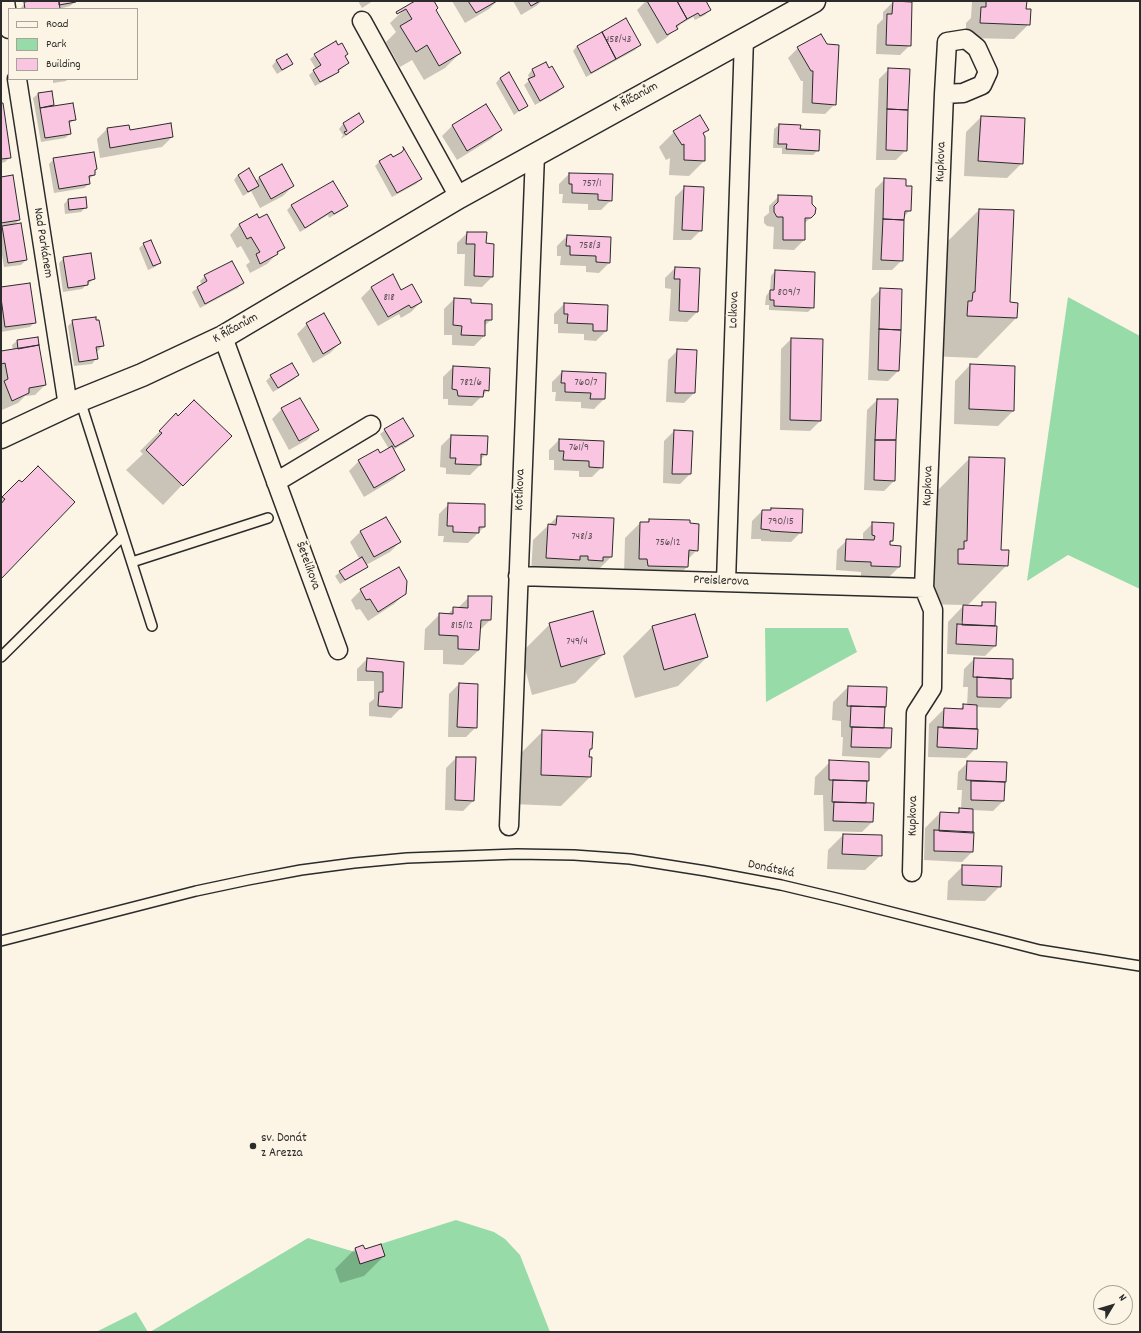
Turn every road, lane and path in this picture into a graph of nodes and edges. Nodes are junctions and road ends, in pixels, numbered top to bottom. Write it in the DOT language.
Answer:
graph roads {
  1 [pos="5,1"];
  2 [pos="814,1"];
  3 [pos="362,21"];
  4 [pos="8,22"];
  5 [pos="744,38"];
  6 [pos="17,80"];
  7 [pos="944,94"];
  8 [pos="535,154"];
  9 [pos="459,197"];
  10 [pos="223,337"];
  11 [pos="74,403"];
  12 [pos="371,425"];
  13 [pos="1,437"];
  14 [pos="276,482"];
  15 [pos="268,518"];
  16 [pos="123,536"];
  17 [pos="132,562"];
  18 [pos="518,576"];
  19 [pos="726,582"];
  20 [pos="924,588"];
  21 [pos="152,626"];
  22 [pos="338,650"];
  23 [pos="1,657"];
  24 [pos="509,826"];
  25 [pos="912,872"];
  26 [pos="1,942"];
  27 [pos="1140,966"];
  1 -- 4 [label="street"];
  2 -- 5 [label="street, K Říčanům"];
  3 -- 9 [label="street"];
  5 -- 8 [label="street, K Říčanům"];
  5 -- 19 [label="street, Lolkova"];
  6 -- 11 [label="street, Nad Parkánem"];
  7 -- 20 [label="street, Kupkova"];
  8 -- 9 [label="street, K Říčanům"];
  8 -- 18 [label="street, Kotíkova"];
  9 -- 10 [label="street, K Říčanům"];
  10 -- 11 [label="street, K Říčanům"];
  10 -- 14 [label="street, Šetelíkova"];
  11 -- 13 [label="street, K Říčanům"];
  11 -- 16 [label="lane"];
  12 -- 14 [label="street"];
  14 -- 22 [label="street, Šetelíkova"];
  15 -- 17 [label="lane"];
  16 -- 17 [label="lane"];
  16 -- 23 [label="lane"];
  17 -- 21 [label="lane"];
  18 -- 19 [label="street, Preislerova"];
  18 -- 24 [label="street, Kotíkova"];
  19 -- 20 [label="street, Preislerova"];
  20 -- 25 [label="street, Kupkova"];
  26 -- 27 [label="lane, Donátská"];
}
